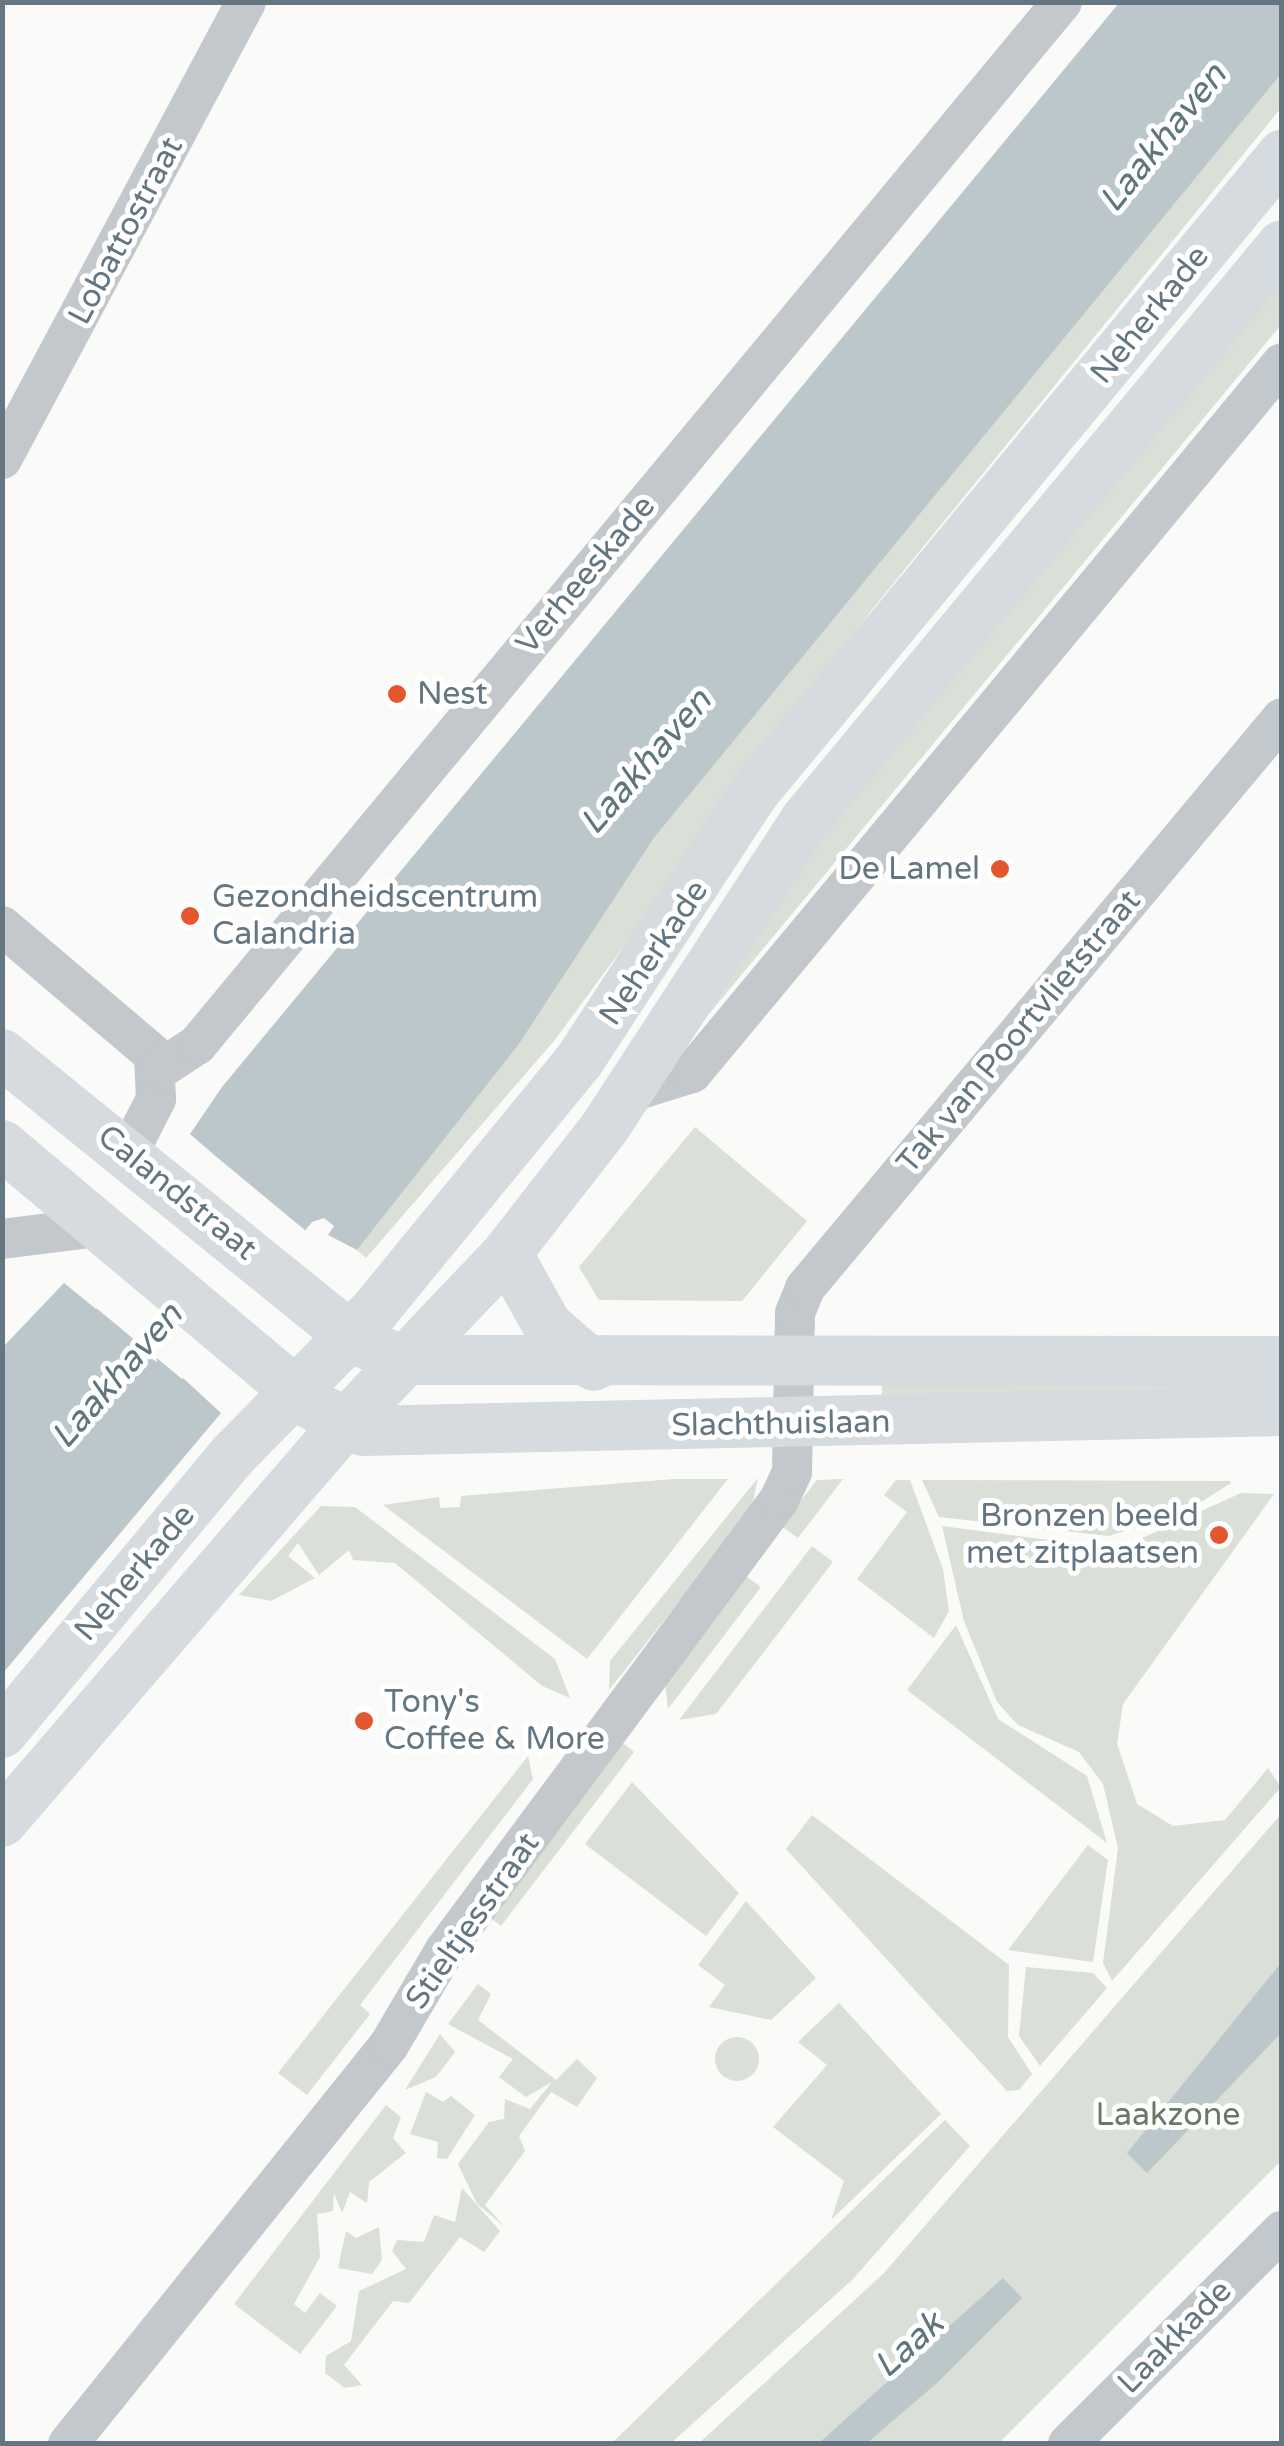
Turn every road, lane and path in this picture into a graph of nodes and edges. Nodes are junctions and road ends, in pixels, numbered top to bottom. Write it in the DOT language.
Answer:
graph roads {
  1 [pos="1062,2"];
  2 [pos="245,6"];
  3 [pos="1282,155"];
  4 [pos="1282,245"];
  5 [pos="1282,364"];
  6 [pos="2,458"];
  7 [pos="1282,718"];
  8 [pos="2,926"];
  9 [pos="2,1054"];
  10 [pos="160,1069"];
  11 [pos="628,1093"];
  12 [pos="2,1145"];
  13 [pos="129,1152"];
  14 [pos="98,1227"];
  15 [pos="2,1239"];
  16 [pos="507,1253"];
  17 [pos="350,1336"];
  18 [pos="1282,1360"];
  19 [pos="409,1362"];
  20 [pos="794,1362"];
  21 [pos="594,1366"];
  22 [pos="292,1390"];
  23 [pos="1282,1411"];
  24 [pos="794,1422"];
  25 [pos="344,1425"];
  26 [pos="2,1733"];
  27 [pos="2,1822"];
  28 [pos="1282,2231"];
  29 [pos="68,2444"];
  30 [pos="1068,2444"];
  1 -- 10 [label="street, Verheeskade"];
  2 -- 6 [label="street, Lobattostraat"];
  3 -- 17 [label="main road, Neherkade"];
  4 -- 11 [label="main road, Neherkade"];
  5 -- 11 [label="street"];
  7 -- 20 [label="street, Tak van Poortvlietstraat"];
  8 -- 10 [label="street"];
  9 -- 13 [label="main road, Calandstraat"];
  10 -- 13 [label="street"];
  11 -- 16 [label="main road, Neherkade"];
  12 -- 14 [label="main road"];
  13 -- 17 [label="main road, Calandstraat"];
  14 -- 15 [label="street"];
  14 -- 22 [label="main road"];
  16 -- 19 [label="main road, Neherkade"];
  16 -- 21 [label="main road"];
  17 -- 19 [label="main road, Slachthuislaan"];
  17 -- 22 [label="main road, Neherkade"];
  18 -- 20 [label="main road, Slachthuislaan"];
  19 -- 21 [label="main road, Slachthuislaan"];
  19 -- 25 [label="main road, Neherkade"];
  20 -- 21 [label="main road, Slachthuislaan"];
  20 -- 24 [label="street, Tak van Poortvlietstraat"];
  22 -- 25 [label="main road, Slachthuislaan"];
  22 -- 26 [label="main road, Neherkade"];
  23 -- 24 [label="main road, Slachthuislaan"];
  24 -- 25 [label="main road, Slachthuislaan"];
  24 -- 29 [label="street, Stieltjesstraat"];
  25 -- 27 [label="main road, Neherkade"];
  28 -- 30 [label="street, Laakkade"];
}
